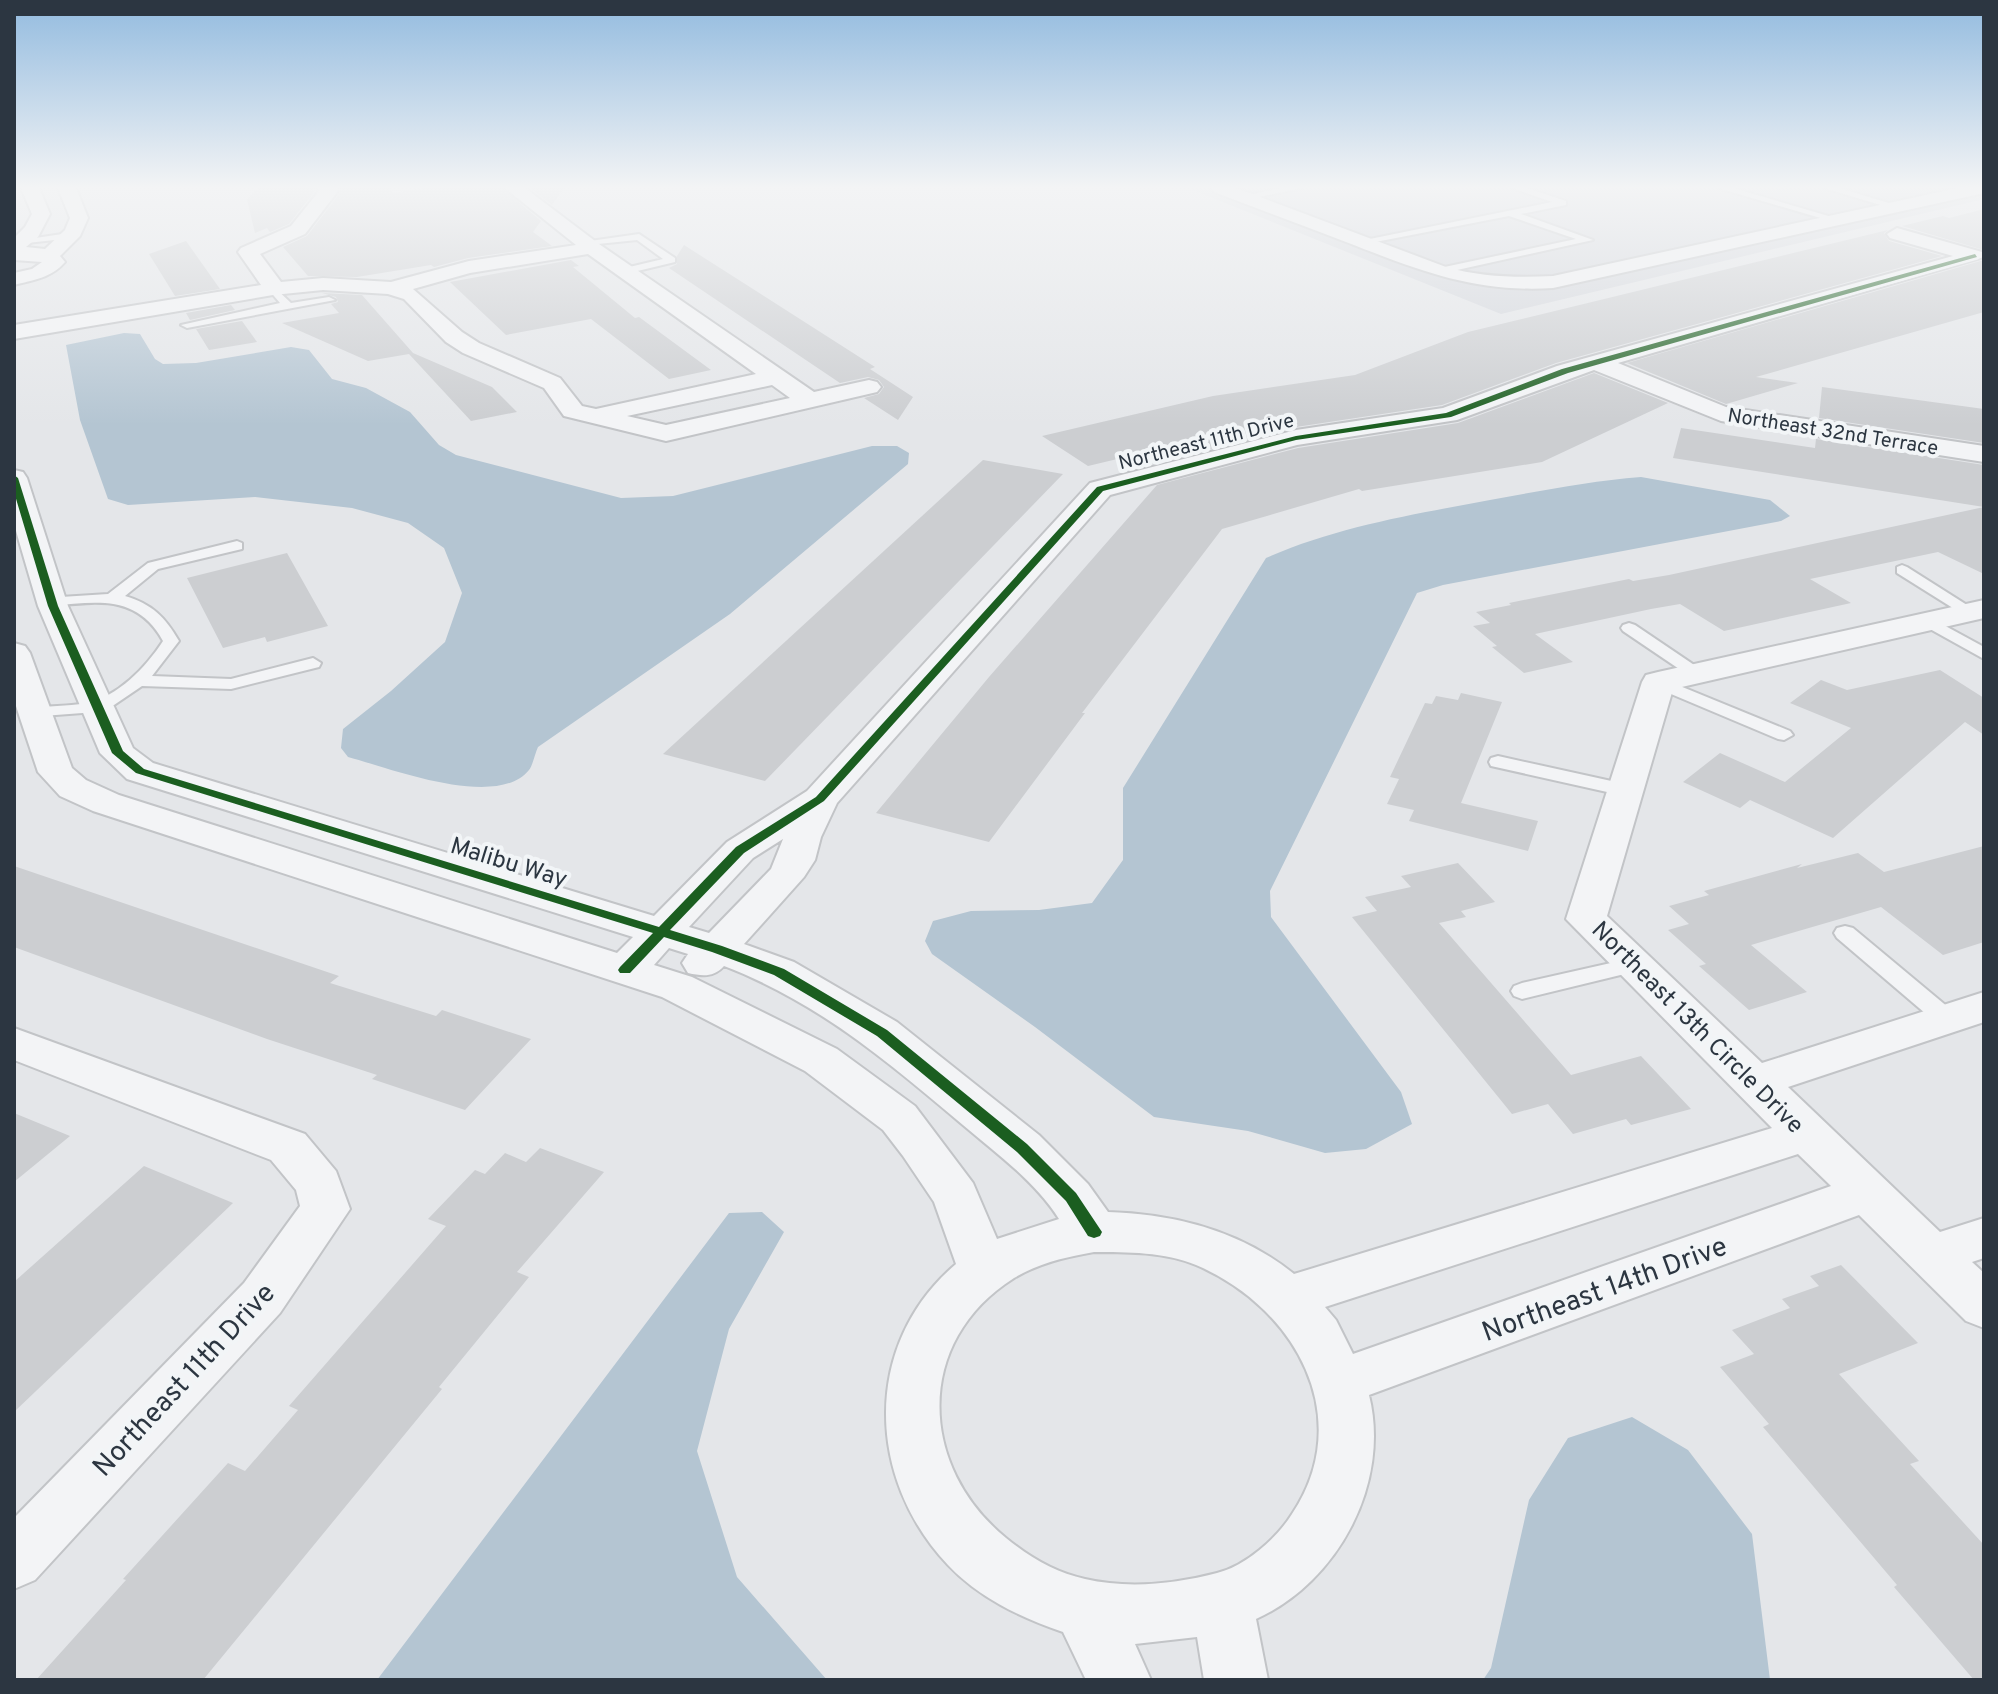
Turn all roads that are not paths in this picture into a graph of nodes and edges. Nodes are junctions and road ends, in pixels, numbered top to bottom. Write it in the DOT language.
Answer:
graph roads {
  1 [pos="50,267"];
  2 [pos="260,267"];
  3 [pos="469,267"];
  4 [pos="620,267"];
  5 [pos="642,267"];
  6 [pos="1428,267"];
  7 [pos="1458,267"];
  8 [pos="1621,267"];
  9 [pos="1946,267"];
  10 [pos="625,271"];
  11 [pos="1439,271"];
  12 [pos="15,279"];
  13 [pos="391,288"];
  14 [pos="276,299"];
  15 [pos="329,300"];
  16 [pos="141,310"];
  17 [pos="14,320"];
  18 [pos="187,325"];
  19 [pos="14,332"];
  20 [pos="1595,362"];
  21 [pos="774,377"];
  22 [pos="869,387"];
  23 [pos="809,400"];
  24 [pos="594,416"];
  25 [pos="1984,454"];
  26 [pos="14,478"];
  27 [pos="21,526"];
  28 [pos="237,546"];
  29 [pos="1902,570"];
  30 [pos="114,597"];
  31 [pos="51,601"];
  32 [pos="1977,611"];
  33 [pos="1927,621"];
  34 [pos="1629,628"];
  35 [pos="14,653"];
  36 [pos="1984,654"];
  37 [pos="313,663"];
  38 [pos="1697,673"];
  39 [pos="136,681"];
  40 [pos="1658,682"];
  41 [pos="97,706"];
  42 [pos="35,713"];
  43 [pos="1784,735"];
  44 [pos="1498,762"];
  45 [pos="1625,790"];
  46 [pos="820,799"];
  47 [pos="664,933"];
  48 [pos="1845,933"];
  49 [pos="717,949"];
  50 [pos="1633,965"];
  51 [pos="625,970"];
  52 [pos="677,987"];
  53 [pos="1522,991"];
  54 [pos="1965,1013"];
  55 [pos="14,1043"];
  56 [pos="1753,1082"];
  57 [pos="1807,1134"];
  58 [pos="1867,1193"];
  59 [pos="1094,1232"];
  60 [pos="1984,1238"];
  61 [pos="1932,1255"];
  62 [pos="984,1271"];
  63 [pos="1287,1298"];
  64 [pos="1984,1306"];
  65 [pos="1340,1382"];
  66 [pos="14,1560"];
  67 [pos="1222,1602"];
  68 [pos="1084,1609"];
  69 [pos="1119,1680"];
  70 [pos="1236,1680"];
  1 -- 12 [label="street"];
  2 -- 14 [label="street"];
  3 -- 13 [label="street"];
  4 -- 10 [label="street"];
  5 -- 10 [label="lane"];
  6 -- 11 [label="street"];
  7 -- 11 [label="lane"];
  8 -- 11 [label="street"];
  9 -- 20 [label="street, Northeast 11th Drive"];
  10 -- 21 [label="street"];
  13 -- 14 [label="street"];
  13 -- 24 [label="street"];
  14 -- 15 [label="lane"];
  14 -- 16 [label="street"];
  14 -- 18 [label="lane"];
  16 -- 17 [label="street"];
  16 -- 19 [label="street"];
  20 -- 25 [label="street, Northeast 32nd Terrace"];
  20 -- 46 [label="street, Northeast 11th Drive"];
  21 -- 23 [label="street"];
  21 -- 24 [label="street"];
  22 -- 23 [label="street"];
  23 -- 24 [label="street"];
  26 -- 27 [label="street, Malibu Way"];
  27 -- 31 [label="street, Malibu Way"];
  28 -- 30 [label="lane"];
  29 -- 32 [label="lane"];
  30 -- 31 [label="lane"];
  30 -- 39 [label="lane"];
  31 -- 41 [label="street, Malibu Way"];
  32 -- 33 [label="street"];
  33 -- 36 [label="lane"];
  33 -- 38 [label="street"];
  34 -- 38 [label="lane"];
  35 -- 42 [label="street"];
  37 -- 39 [label="lane"];
  38 -- 40 [label="street"];
  39 -- 41 [label="lane"];
  40 -- 43 [label="lane"];
  40 -- 45 [label="street, Northeast 13th Circle Drive"];
  41 -- 42 [label="lane"];
  41 -- 47 [label="street, Malibu Way"];
  42 -- 51 [label="street"];
  44 -- 45 [label="lane"];
  45 -- 50 [label="street, Northeast 13th Circle Drive"];
  46 -- 47 [label="street, Northeast 11th Drive"];
  46 -- 49 [label="street, Northeast 11th Drive"];
  47 -- 49 [label="street, Malibu Way"];
  47 -- 51 [label="street, Northeast 11th Drive"];
  48 -- 54 [label="lane"];
  49 -- 52 [label="street, Northeast 11th Drive"];
  49 -- 59 [label="street, Malibu Way"];
  50 -- 53 [label="lane"];
  50 -- 56 [label="street, Northeast 13th Circle Drive"];
  51 -- 52 [label="street"];
  52 -- 62 [label="street"];
  54 -- 56 [label="street"];
  55 -- 66 [label="street, Northeast 11th Drive"];
  56 -- 57 [label="street, Northeast 13th Circle Drive"];
  57 -- 58 [label="street, Northeast 13th Circle Drive"];
  57 -- 63 [label="street"];
  58 -- 61 [label="street, Northeast 13th Circle Drive"];
  58 -- 65 [label="street, Northeast 14th Drive"];
  59 -- 62 [label="street"];
  59 -- 63 [label="street"];
  60 -- 61 [label="street"];
  61 -- 64 [label="street, Northeast 13th Circle Drive"];
  62 -- 68 [label="street"];
  63 -- 65 [label="street"];
  65 -- 67 [label="street"];
  67 -- 68 [label="street"];
  67 -- 70 [label="street"];
  68 -- 69 [label="street"];
}
